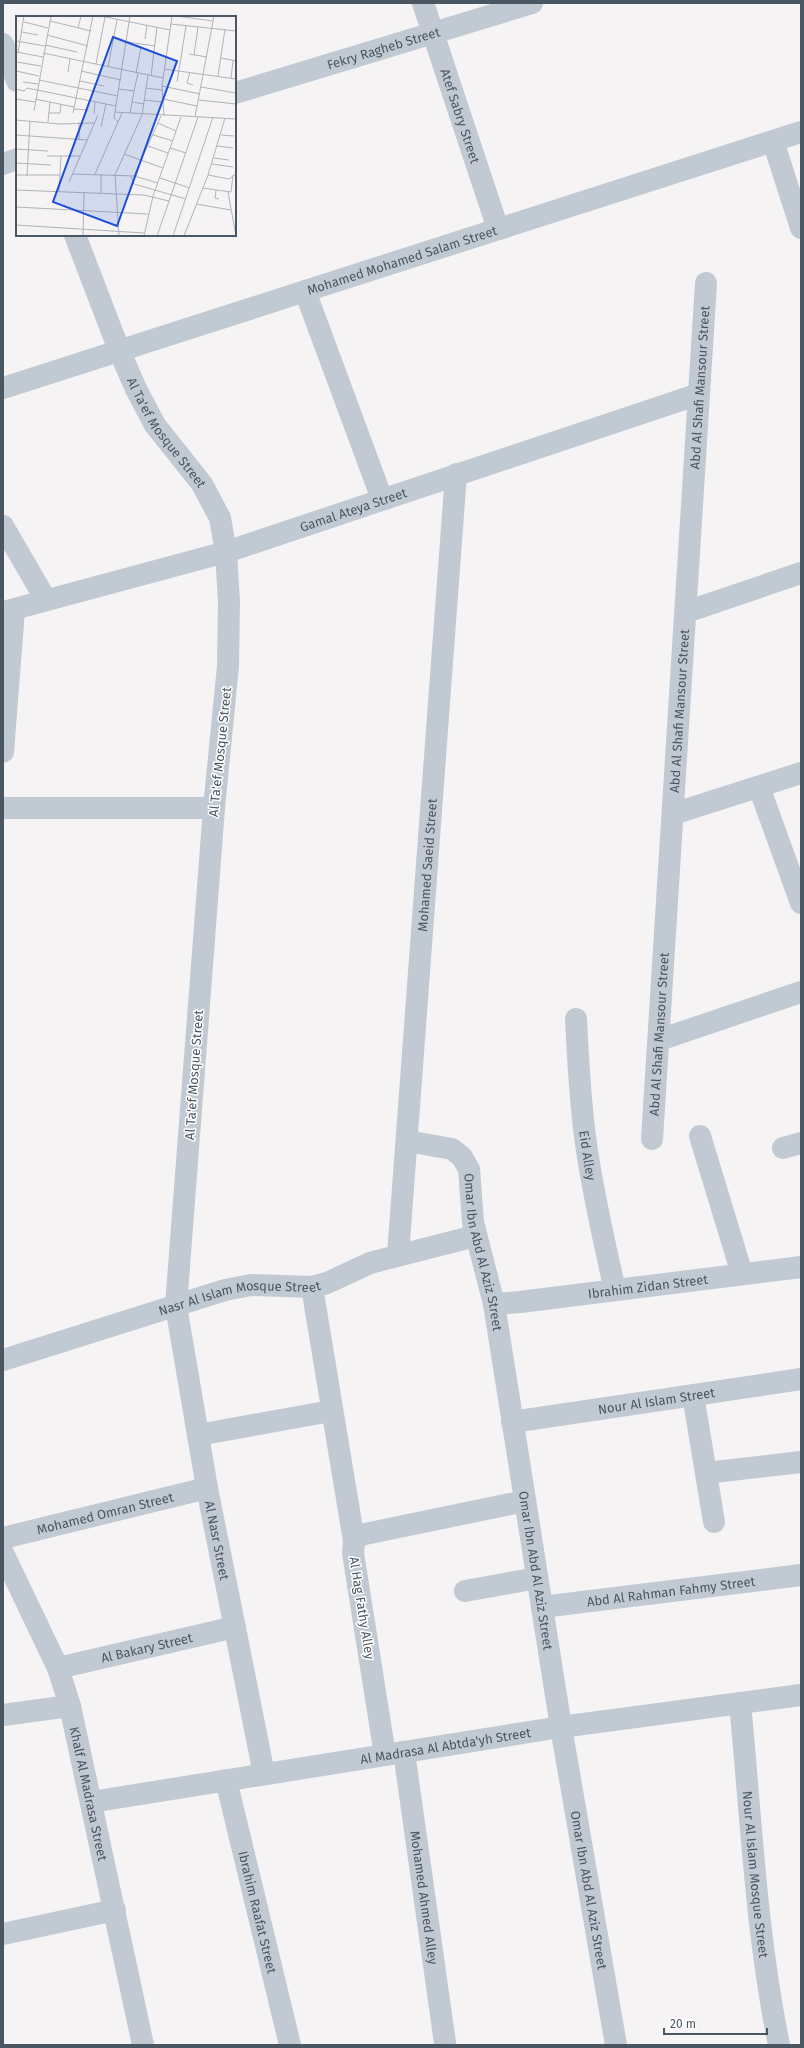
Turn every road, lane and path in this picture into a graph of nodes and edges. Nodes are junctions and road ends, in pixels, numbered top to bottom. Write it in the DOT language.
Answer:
graph roads {
  1 [pos="423,3"];
  2 [pos="532,3"];
  3 [pos="433,33"];
  4 [pos="3,44"];
  5 [pos="16,78"];
  6 [pos="236,93"];
  7 [pos="801,132"];
  8 [pos="773,141"];
  9 [pos="16,159"];
  10 [pos="3,164"];
  11 [pos="801,228"];
  12 [pos="498,229"];
  13 [pos="75,236"];
  14 [pos="706,283"];
  15 [pos="305,291"];
  16 [pos="119,350"];
  17 [pos="3,388"];
  18 [pos="699,394"];
  19 [pos="456,474"];
  20 [pos="382,499"];
  21 [pos="3,526"];
  22 [pos="226,552"];
  23 [pos="801,573"];
  24 [pos="46,600"];
  25 [pos="8,611"];
  26 [pos="686,612"];
  27 [pos="3,752"];
  28 [pos="801,773"];
  29 [pos="759,787"];
  30 [pos="3,808"];
  31 [pos="214,808"];
  32 [pos="673,814"];
  33 [pos="801,903"];
  34 [pos="801,992"];
  35 [pos="576,1019"];
  36 [pos="659,1040"];
  37 [pos="700,1136"];
  38 [pos="652,1139"];
  39 [pos="407,1141"];
  40 [pos="475,1236"];
  41 [pos="398,1255"];
  42 [pos="801,1267"];
  43 [pos="742,1274"];
  44 [pos="312,1287"];
  45 [pos="615,1290"];
  46 [pos="494,1304"];
  47 [pos="176,1306"];
  48 [pos="3,1360"];
  49 [pos="801,1380"];
  50 [pos="693,1395"];
  51 [pos="331,1411"];
  52 [pos="512,1422"];
  53 [pos="198,1435"];
  54 [pos="801,1462"];
  55 [pos="706,1473"];
  56 [pos="207,1488"];
  57 [pos="524,1501"];
  58 [pos="714,1522"];
  59 [pos="3,1538"];
  60 [pos="354,1541"];
  61 [pos="3,1553"];
  62 [pos="8,1575"];
  63 [pos="801,1575"];
  64 [pos="537,1578"];
  65 [pos="465,1591"];
  66 [pos="542,1606"];
  67 [pos="234,1627"];
  68 [pos="58,1668"];
  69 [pos="801,1695"];
  70 [pos="740,1703"];
  71 [pos="70,1706"];
  72 [pos="3,1715"];
  73 [pos="562,1727"];
  74 [pos="394,1754"];
  75 [pos="264,1774"];
  76 [pos="226,1780"];
  77 [pos="92,1802"];
  78 [pos="115,1910"];
  79 [pos="3,1934"];
  80 [pos="445,2043"];
  81 [pos="143,2045"];
  82 [pos="290,2045"];
  83 [pos="616,2045"];
  84 [pos="779,2045"];
  1 -- 3 [label="street, Atef Sabry Street"];
  2 -- 3 [label="street, Fekry Ragheb Street"];
  3 -- 6 [label="street, Fekry Ragheb Street"];
  3 -- 12 [label="street, Atef Sabry Street"];
  4 -- 5 [label="street"];
  7 -- 8 [label="street, Mohamed Mohamed Salam Street"];
  8 -- 11 [label="street"];
  8 -- 12 [label="street, Mohamed Mohamed Salam Street"];
  9 -- 10 [label="street"];
  12 -- 15 [label="street, Mohamed Mohamed Salam Street"];
  13 -- 16 [label="street, Al Ta'ef Mosque Street"];
  14 -- 18 [label="street, Abd Al Shafi Mansour Street"];
  15 -- 16 [label="street, Mohamed Mohamed Salam Street"];
  15 -- 20 [label="street"];
  16 -- 17 [label="street, Mohamed Mohamed Salam Street"];
  16 -- 22 [label="street, Al Ta'ef Mosque Street"];
  18 -- 19 [label="street, Gamal Ateya Street"];
  18 -- 26 [label="street, Abd Al Shafi Mansour Street"];
  19 -- 20 [label="street, Gamal Ateya Street"];
  19 -- 39 [label="street, Mohamed Saeid Street"];
  20 -- 22 [label="street, Gamal Ateya Street"];
  21 -- 24 [label="street"];
  22 -- 24 [label="street, Gamal Ateya Street"];
  22 -- 31 [label="street, Al Ta'ef Mosque Street"];
  23 -- 26 [label="street"];
  24 -- 25 [label="street, Gamal Ateya Street"];
  25 -- 27 [label="street"];
  26 -- 32 [label="street, Abd Al Shafi Mansour Street"];
  28 -- 29 [label="street"];
  29 -- 32 [label="street"];
  29 -- 33 [label="street"];
  30 -- 31 [label="street"];
  31 -- 47 [label="street, Al Ta'ef Mosque Street"];
  32 -- 36 [label="street, Abd Al Shafi Mansour Street"];
  34 -- 36 [label="street"];
  35 -- 45 [label="street, Eid Alley"];
  36 -- 38 [label="street, Abd Al Shafi Mansour Street"];
  37 -- 43 [label="street"];
  39 -- 40 [label="street, Omar Ibn Abd Al Aziz Street"];
  39 -- 41 [label="street, Mohamed Saeid Street"];
  40 -- 41 [label="street, Nasr Al Islam Mosque Street"];
  40 -- 46 [label="street, Omar Ibn Abd Al Aziz Street"];
  41 -- 44 [label="street, Nasr Al Islam Mosque Street"];
  42 -- 43 [label="street, Ibrahim Zidan Street"];
  43 -- 45 [label="street, Ibrahim Zidan Street"];
  44 -- 47 [label="street, Nasr Al Islam Mosque Street"];
  44 -- 51 [label="street"];
  45 -- 46 [label="street, Ibrahim Zidan Street"];
  46 -- 52 [label="street, Omar Ibn Abd Al Aziz Street"];
  47 -- 48 [label="street, Nasr Al Islam Mosque Street"];
  47 -- 53 [label="street, Al Nasr Street"];
  49 -- 50 [label="street, Nour Al Islam Street"];
  50 -- 52 [label="street, Nour Al Islam Street"];
  50 -- 55 [label="street"];
  51 -- 53 [label="street"];
  51 -- 60 [label="street"];
  52 -- 57 [label="street, Omar Ibn Abd Al Aziz Street"];
  53 -- 56 [label="street, Al Nasr Street"];
  54 -- 55 [label="street"];
  55 -- 58 [label="street"];
  56 -- 59 [label="street, Mohamed Omran Street"];
  56 -- 67 [label="street, Al Nasr Street"];
  57 -- 60 [label="street, Al Hag Fathy Alley"];
  57 -- 64 [label="street, Omar Ibn Abd Al Aziz Street"];
  60 -- 74 [label="street, Al Hag Fathy Alley"];
  61 -- 62 [label="street, Khalf Al Madrasa Street"];
  62 -- 68 [label="street, Khalf Al Madrasa Street"];
  63 -- 66 [label="street, Abd Al Rahman Fahmy Street"];
  64 -- 65 [label="street"];
  64 -- 66 [label="street, Omar Ibn Abd Al Aziz Street"];
  66 -- 73 [label="street, Omar Ibn Abd Al Aziz Street"];
  67 -- 68 [label="street, Al Bakary Street"];
  67 -- 75 [label="street, Al Nasr Street"];
  68 -- 71 [label="street, Khalf Al Madrasa Street"];
  69 -- 70 [label="street, Al Madrasa Al Abtda'yh Street"];
  70 -- 73 [label="street, Al Madrasa Al Abtda'yh Street"];
  70 -- 84 [label="street, Nour Al Islam Mosque Street"];
  71 -- 72 [label="street"];
  71 -- 77 [label="street, Khalf Al Madrasa Street"];
  73 -- 74 [label="street, Al Madrasa Al Abtda'yh Street"];
  73 -- 83 [label="street, Omar Ibn Abd Al Aziz Street"];
  74 -- 75 [label="street, Al Madrasa Al Abtda'yh Street"];
  74 -- 80 [label="street, Mohamed Ahmed Alley"];
  75 -- 76 [label="street, Al Madrasa Al Abtda'yh Street"];
  76 -- 77 [label="street, Al Madrasa Al Abtda'yh Street"];
  76 -- 82 [label="street, Ibrahim Raafat Street"];
  77 -- 78 [label="street, Khalf Al Madrasa Street"];
  78 -- 79 [label="street"];
  78 -- 81 [label="street, Khalf Al Madrasa Street"];
}
